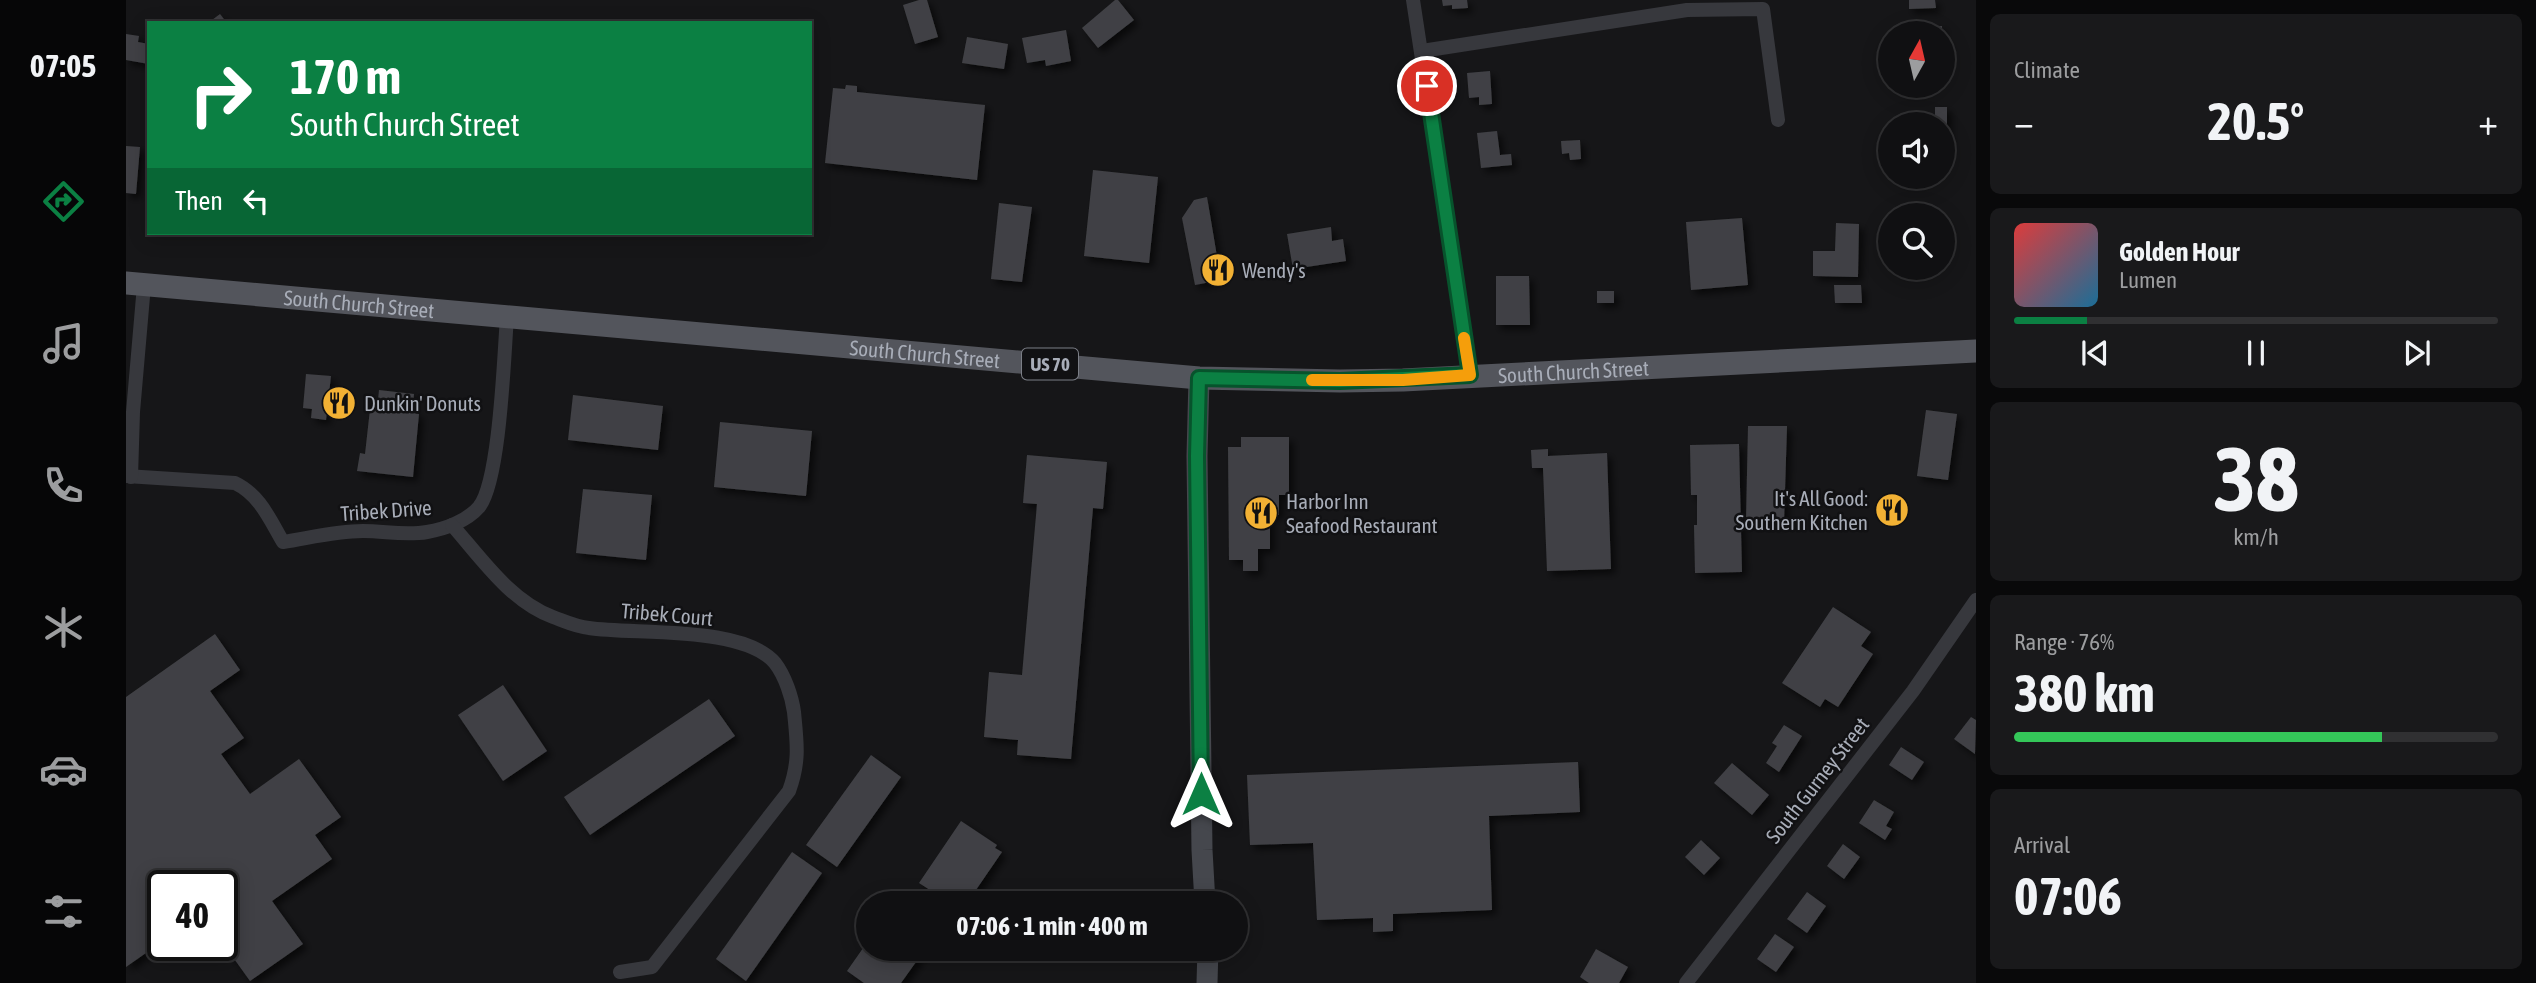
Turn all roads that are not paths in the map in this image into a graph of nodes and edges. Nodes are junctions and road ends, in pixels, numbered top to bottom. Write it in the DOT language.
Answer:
graph roads {
  1 [pos="1413,0"];
  2 [pos="1686,5"];
  3 [pos="1422,51"];
  4 [pos="1778,120"];
  5 [pos="135,284"];
  6 [pos="507,317"];
  7 [pos="1976,351"];
  8 [pos="1470,375"];
  9 [pos="1199,378"];
  10 [pos="128,477"];
  11 [pos="452,524"];
  12 [pos="1976,600"];
  13 [pos="1205,891"];
  14 [pos="1208,961"];
  15 [pos="620,972"];
  16 [pos="1207,983"];
  17 [pos="1686,983"];
  1 -- 3 [label="street"];
  2 -- 3 [label="street"];
  2 -- 4 [label="street"];
  3 -- 8 [label="street"];
  5 -- 6 [label="main road, South Church Street / US 70"];
  5 -- 10 [label="street"];
  6 -- 9 [label="main road, South Church Street / US 70"];
  6 -- 11 [label="street, Tribek Drive"];
  7 -- 8 [label="main road, South Church Street / US 70"];
  8 -- 9 [label="main road, South Church Street / US 70"];
  9 -- 13 [label="street"];
  10 -- 11 [label="street, Tribek Drive"];
  11 -- 15 [label="street, Tribek Court"];
  12 -- 17 [label="street, South Gurney Street"];
  14 -- 16 [label="street"];
}
